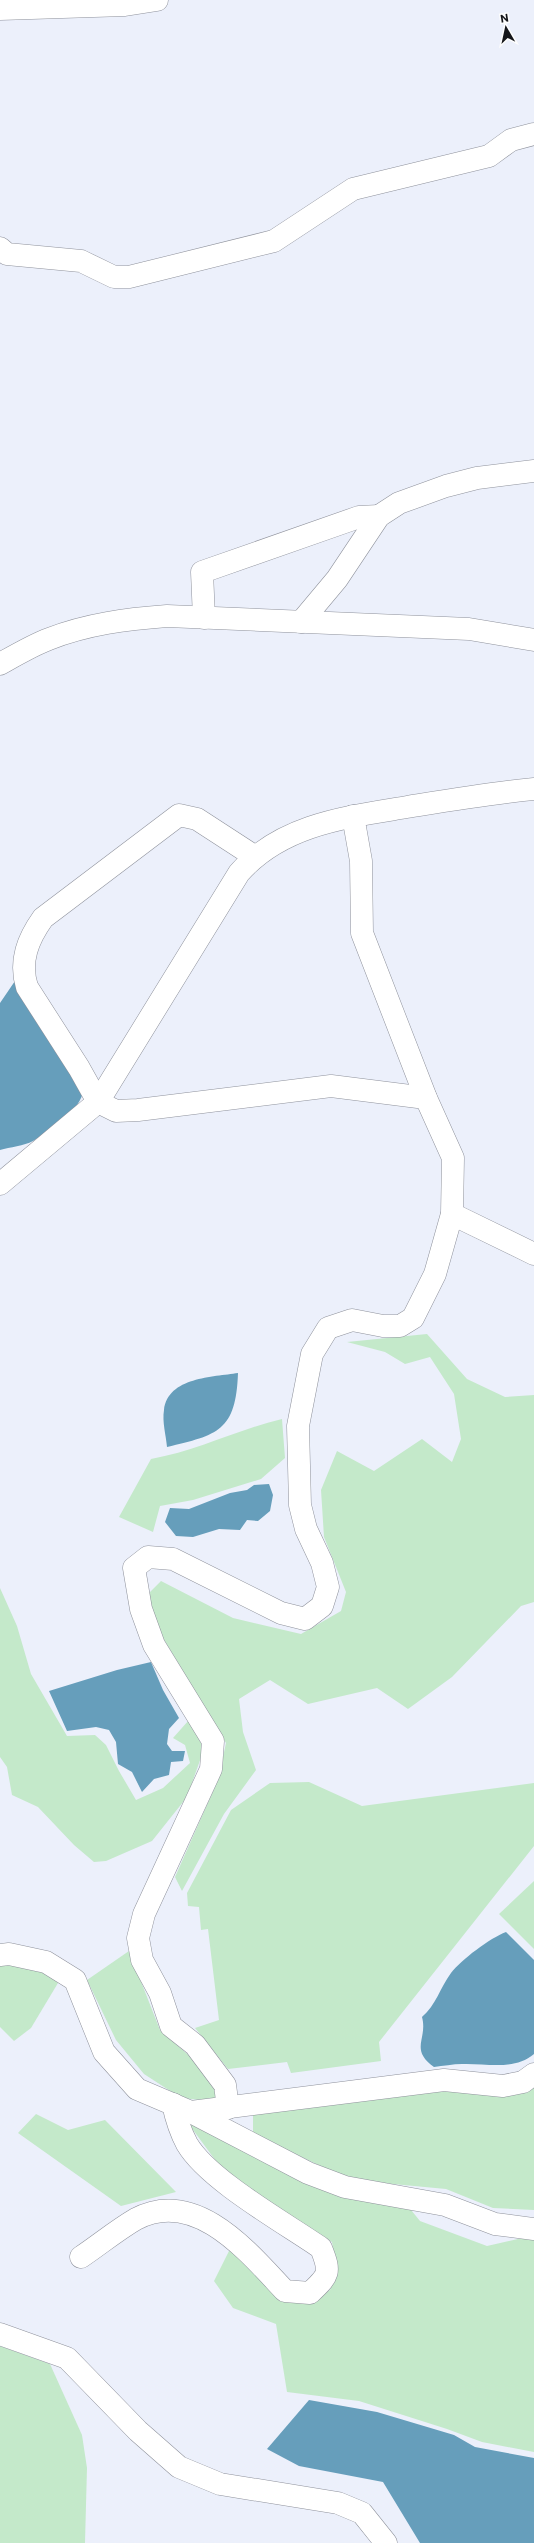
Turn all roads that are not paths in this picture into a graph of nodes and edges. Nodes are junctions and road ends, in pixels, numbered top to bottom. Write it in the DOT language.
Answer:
graph roads {
  1 [pos="157,0"];
  2 [pos="0,9"];
  3 [pos="534,134"];
  4 [pos="0,248"];
  5 [pos="534,471"];
  6 [pos="379,516"];
  7 [pos="204,618"];
  8 [pos="301,622"];
  9 [pos="534,640"];
  10 [pos="0,664"];
  11 [pos="534,789"];
  12 [pos="352,816"];
  13 [pos="254,856"];
  14 [pos="426,1098"];
  15 [pos="98,1102"];
  16 [pos="0,1184"];
  17 [pos="452,1214"];
  18 [pos="534,1254"];
  19 [pos="0,1955"];
  20 [pos="534,2074"];
  21 [pos="182,2108"];
  22 [pos="228,2108"];
  23 [pos="534,2229"];
  24 [pos="80,2257"];
  25 [pos="0,2334"];
  26 [pos="386,2543"];
  1 -- 2 [label="street"];
  3 -- 4 [label="street"];
  5 -- 6 [label="street"];
  6 -- 7 [label="street"];
  6 -- 8 [label="street"];
  7 -- 8 [label="street"];
  7 -- 10 [label="street"];
  8 -- 9 [label="street"];
  11 -- 12 [label="street"];
  12 -- 13 [label="street"];
  12 -- 14 [label="street"];
  13 -- 15 [label="street"];
  13 -- 15 [label="street"];
  14 -- 15 [label="street"];
  14 -- 17 [label="street"];
  15 -- 16 [label="street"];
  17 -- 18 [label="street"];
  17 -- 22 [label="street"];
  19 -- 21 [label="street"];
  20 -- 22 [label="street"];
  21 -- 22 [label="street"];
  21 -- 23 [label="street"];
  21 -- 24 [label="street"];
  25 -- 26 [label="street"];
}
